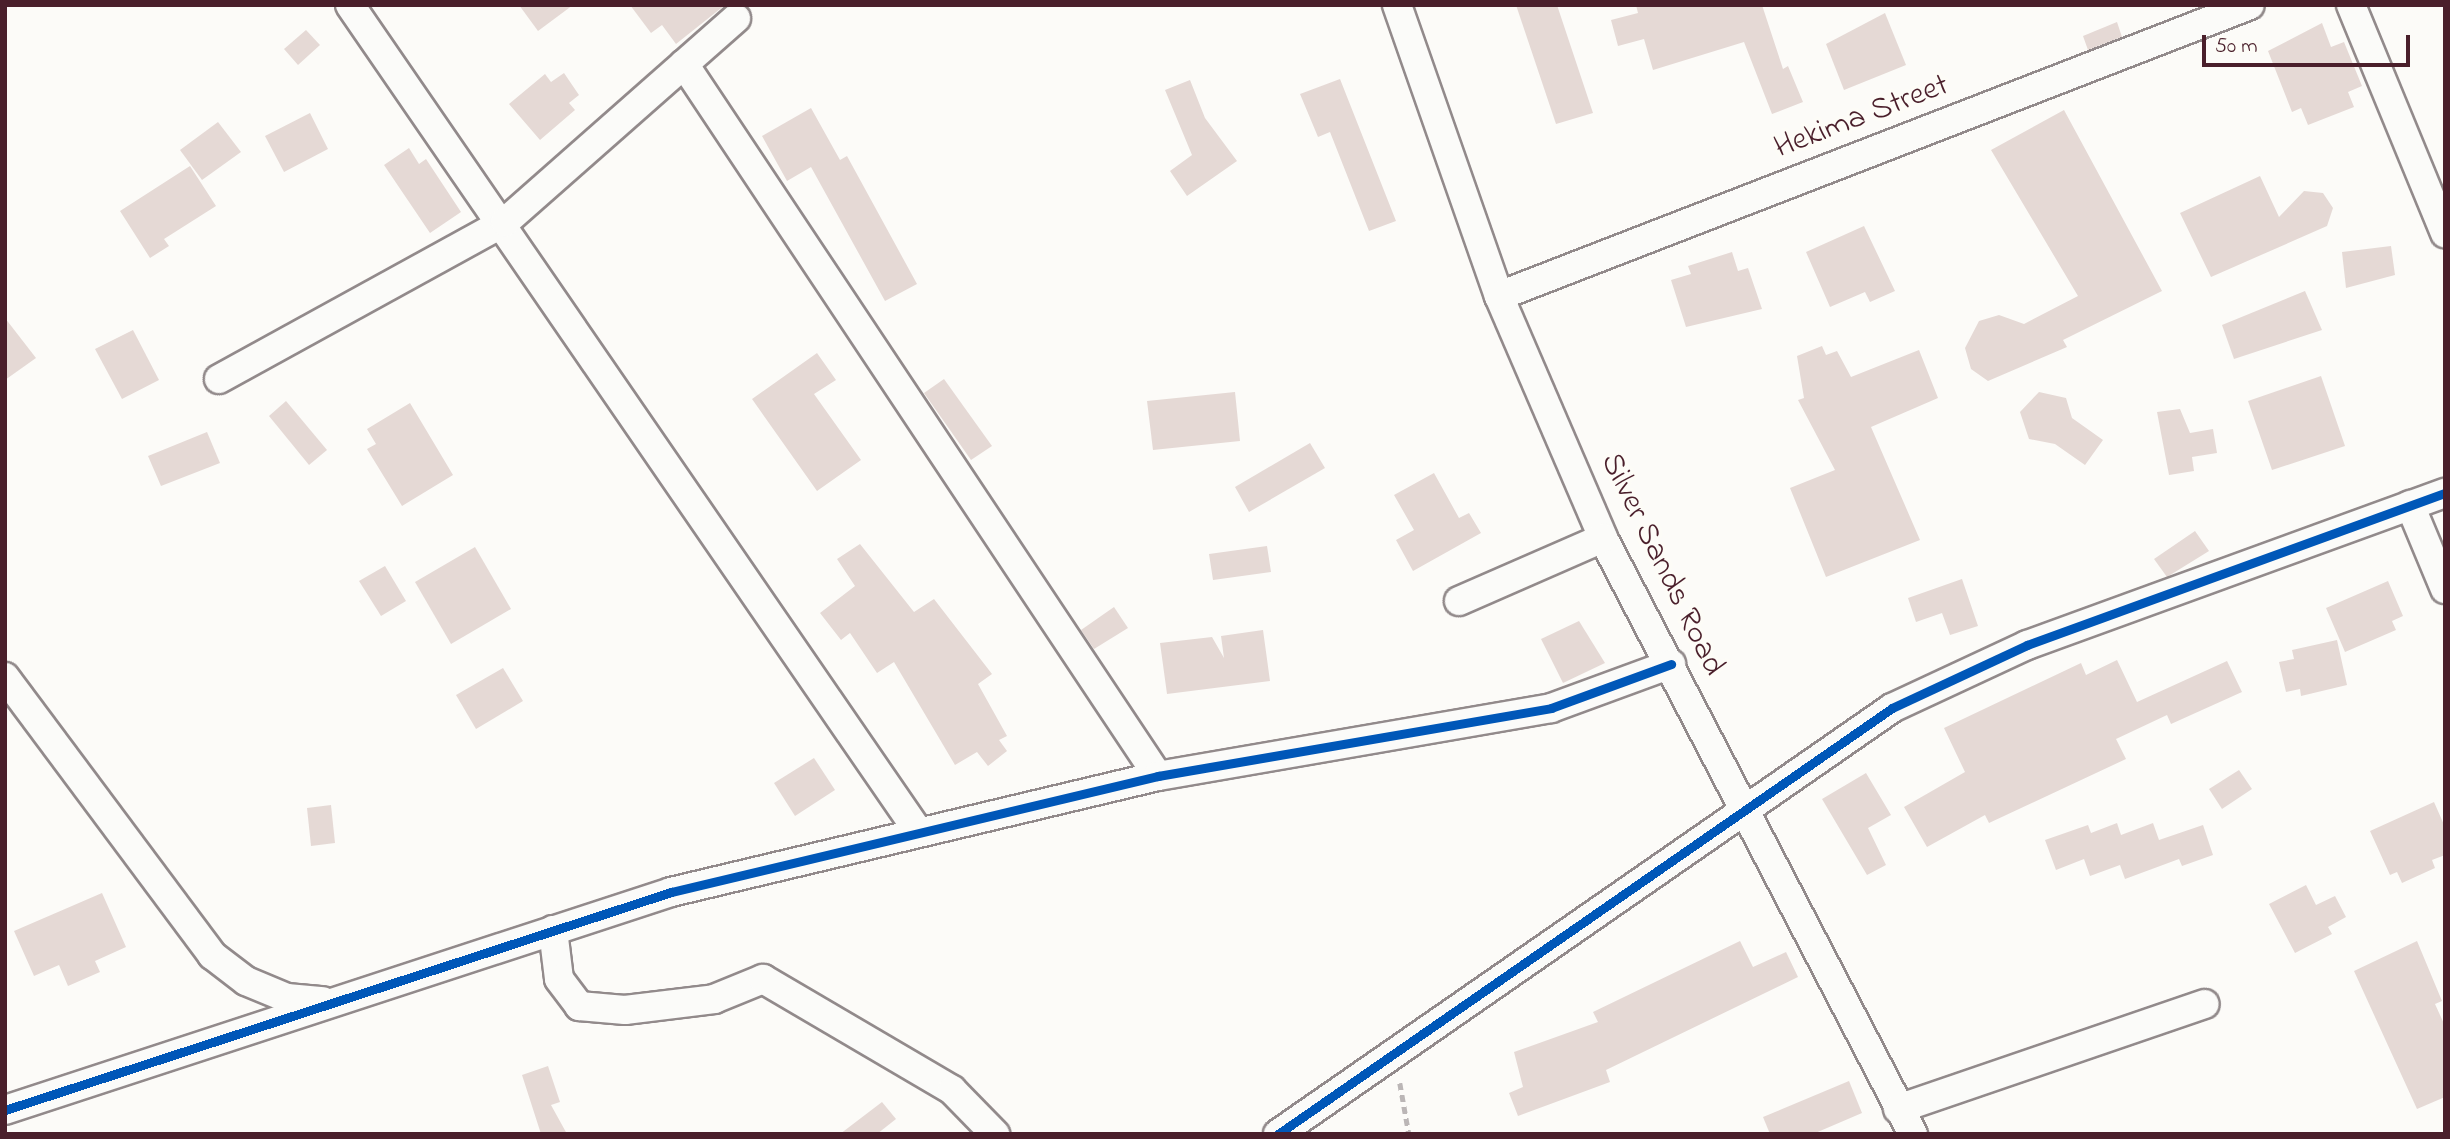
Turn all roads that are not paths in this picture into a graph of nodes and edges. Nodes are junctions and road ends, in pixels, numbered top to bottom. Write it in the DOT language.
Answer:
graph roads {
  1 [pos="350,5"];
  2 [pos="1397,5"];
  3 [pos="2250,5"];
  4 [pos="2351,5"];
  5 [pos="736,18"];
  6 [pos="684,64"];
  7 [pos="505,222"];
  8 [pos="2445,233"];
  9 [pos="1499,296"];
  10 [pos="219,379"];
  11 [pos="2445,493"];
  12 [pos="2410,505"];
  13 [pos="1603,538"];
  14 [pos="2445,589"];
  15 [pos="1460,601"];
  16 [pos="1671,664"];
  17 [pos="5,677"];
  18 [pos="1158,776"];
  19 [pos="1744,811"];
  20 [pos="918,831"];
  21 [pos="553,930"];
  22 [pos="331,1002"];
  23 [pos="2205,1004"];
  24 [pos="1898,1109"];
  25 [pos="5,1110"];
  26 [pos="995,1134"];
  27 [pos="1278,1134"];
  28 [pos="1913,1134"];
  1 -- 7 [label="street"];
  2 -- 9 [label="street, Silver Sands Road"];
  3 -- 9 [label="street, Hekima Street"];
  4 -- 8 [label="street"];
  5 -- 6 [label="street"];
  6 -- 7 [label="street"];
  6 -- 18 [label="street"];
  7 -- 10 [label="street"];
  7 -- 20 [label="street"];
  9 -- 13 [label="street, Silver Sands Road"];
  11 -- 12 [label="street"];
  12 -- 14 [label="street"];
  12 -- 19 [label="street"];
  13 -- 15 [label="street"];
  13 -- 16 [label="street, Silver Sands Road"];
  16 -- 18 [label="street"];
  16 -- 19 [label="street, Silver Sands Road"];
  17 -- 22 [label="street"];
  18 -- 20 [label="street"];
  19 -- 24 [label="street, Silver Sands Road"];
  19 -- 27 [label="street"];
  20 -- 21 [label="street"];
  21 -- 22 [label="street"];
  21 -- 26 [label="street"];
  22 -- 25 [label="street"];
  23 -- 24 [label="street"];
  24 -- 28 [label="street, Silver Sands Road"];
}
